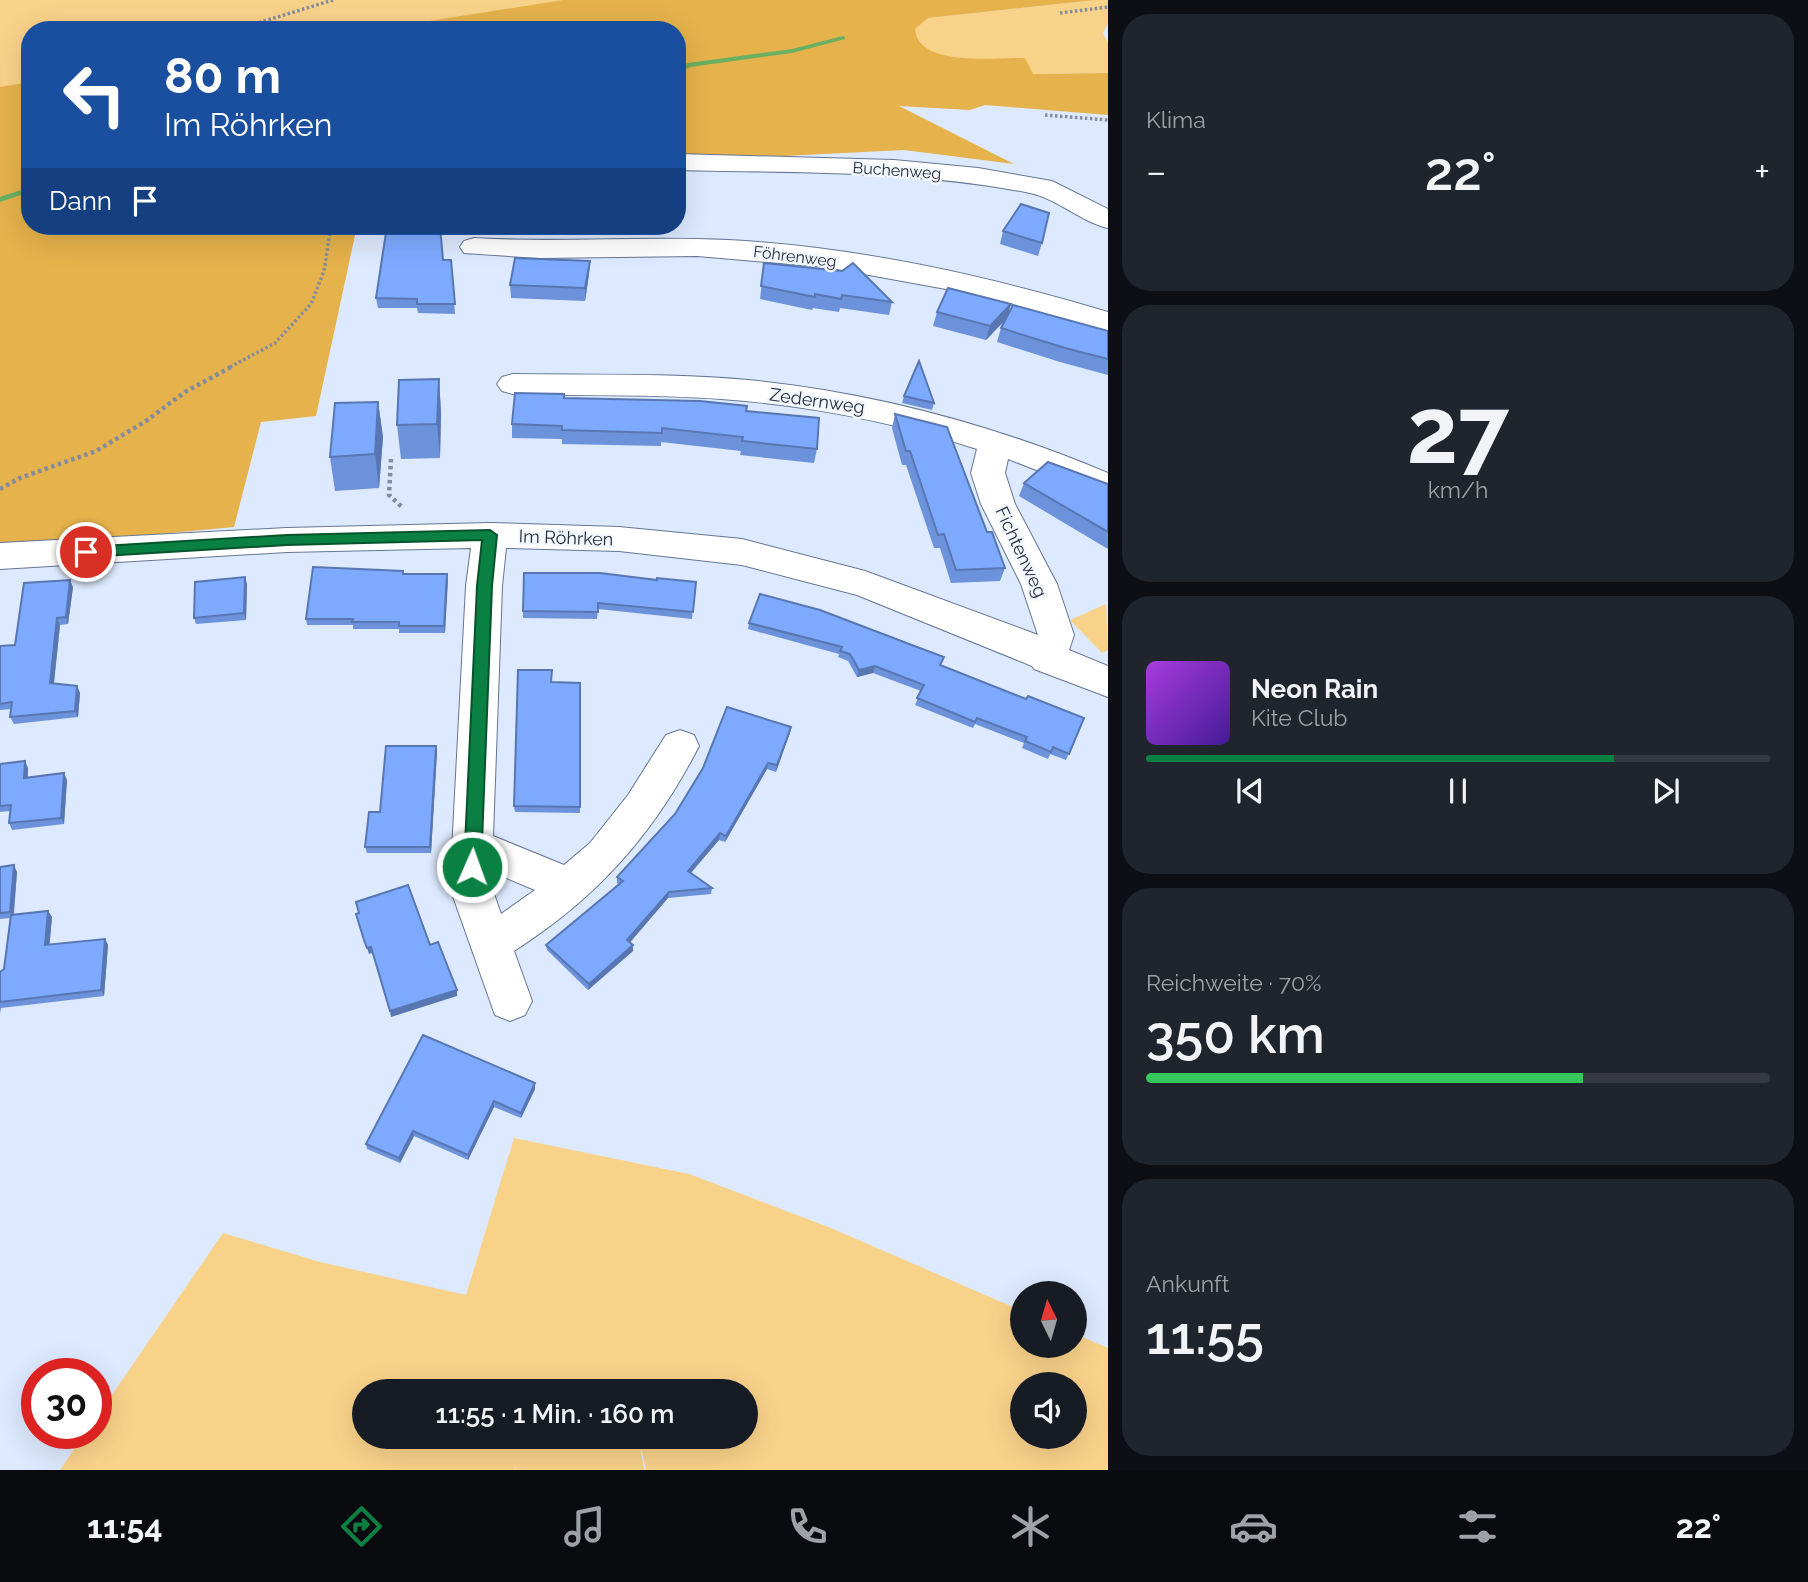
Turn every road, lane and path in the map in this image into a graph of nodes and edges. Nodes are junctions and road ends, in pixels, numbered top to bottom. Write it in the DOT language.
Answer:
graph roads {
  1 [pos="333,0"];
  2 [pos="1108,7"];
  3 [pos="1060,13"];
  4 [pos="264,21"];
  5 [pos="1045,115"];
  6 [pos="1108,120"];
  7 [pos="686,162"];
  8 [pos="1108,192"];
  9 [pos="1067,200"];
  10 [pos="1108,220"];
  11 [pos="330,235"];
  12 [pos="474,247"];
  13 [pos="1108,322"];
  14 [pos="513,384"];
  15 [pos="995,443"];
  16 [pos="391,459"];
  17 [pos="1108,486"];
  18 [pos="0,489"];
  19 [pos="490,535"];
  20 [pos="418,536"];
  21 [pos="0,556"];
  22 [pos="1046,659"];
  23 [pos="1108,682"];
  24 [pos="680,746"];
  25 [pos="473,846"];
  26 [pos="569,885"];
  27 [pos="491,943"];
  28 [pos="510,1000"];
  1 -- 4 [label="path"];
  2 -- 3 [label="path"];
  5 -- 6 [label="path"];
  7 -- 9 [label="street, Buchenweg"];
  8 -- 9 [label="street"];
  9 -- 10 [label="street, Buchenweg"];
  11 -- 18 [label="path"];
  12 -- 13 [label="street, Föhrenweg"];
  14 -- 15 [label="street, Zedernweg"];
  15 -- 17 [label="street, Zedernweg"];
  15 -- 22 [label="street, Fichtenweg"];
  16 -- 20 [label="path"];
  19 -- 20 [label="street, Im Röhrken"];
  19 -- 22 [label="street, Im Röhrken"];
  19 -- 25 [label="street"];
  20 -- 21 [label="street, Im Röhrken"];
  22 -- 23 [label="street, Im Röhrken"];
  24 -- 26 [label="street"];
  25 -- 26 [label="street"];
  25 -- 27 [label="street"];
  26 -- 27 [label="street"];
  27 -- 28 [label="street"];
}
